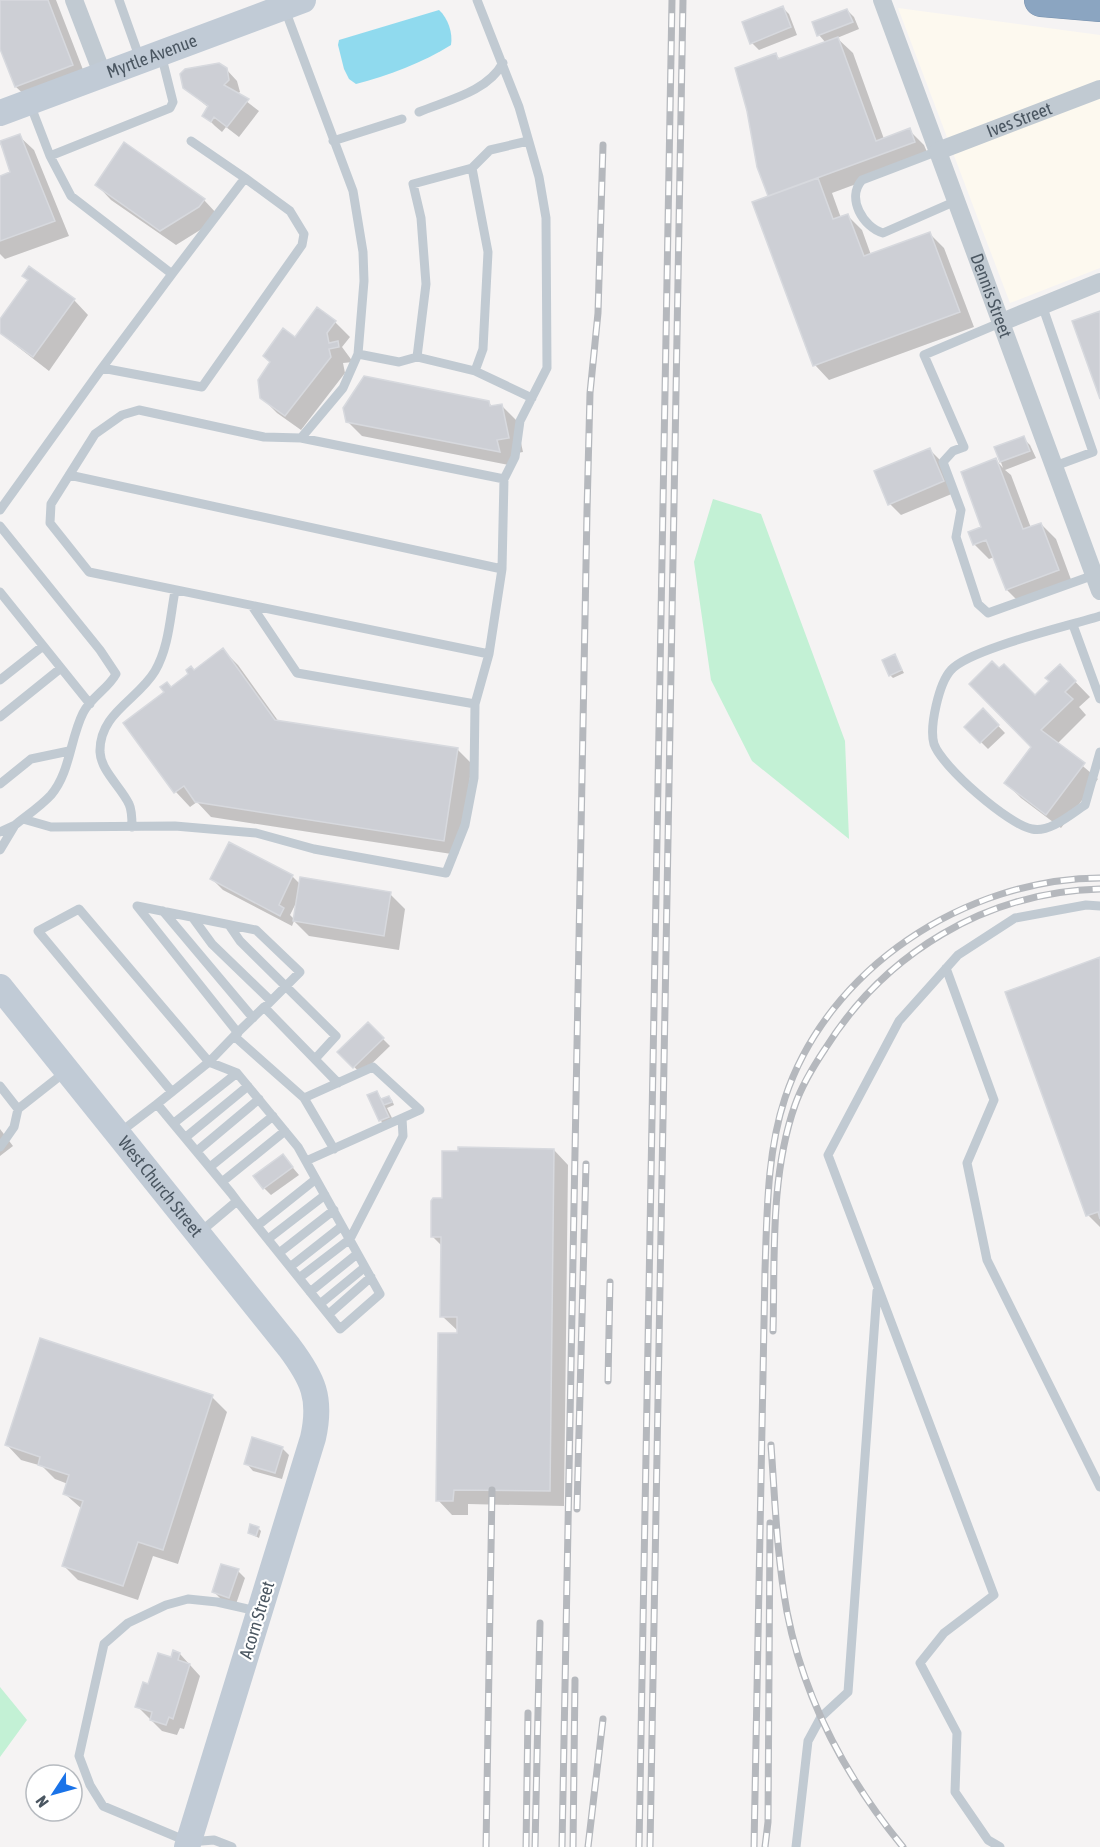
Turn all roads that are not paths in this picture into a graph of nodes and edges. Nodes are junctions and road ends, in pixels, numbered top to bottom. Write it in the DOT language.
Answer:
graph roads {
  1 [pos="74,0"];
  2 [pos="119,0"];
  3 [pos="477,0"];
  4 [pos="882,0"];
  5 [pos="1041,0"];
  6 [pos="289,2"];
  7 [pos="1100,6"];
  8 [pos="150,56"];
  9 [pos="503,63"];
  10 [pos="102,73"];
  11 [pos="1100,89"];
  12 [pos="29,102"];
  13 [pos="419,112"];
  14 [pos="0,113"];
  15 [pos="402,119"];
  16 [pos="190,141"];
  17 [pos="333,141"];
  18 [pos="528,141"];
  19 [pos="938,151"];
  20 [pos="50,156"];
  21 [pos="472,168"];
  22 [pos="245,178"];
  23 [pos="956,201"];
  24 [pos="172,274"];
  25 [pos="1100,282"];
  26 [pos="1042,305"];
  27 [pos="1002,322"];
  28 [pos="357,354"];
  29 [pos="417,357"];
  30 [pos="102,368"];
  31 [pos="475,371"];
  32 [pos="532,398"];
  33 [pos="301,438"];
  34 [pos="1097,453"];
  35 [pos="1055,466"];
  36 [pos="69,475"];
  37 [pos="504,479"];
  38 [pos="0,510"];
  39 [pos="0,526"];
  40 [pos="502,568"];
  41 [pos="1096,571"];
  42 [pos="175,591"];
  43 [pos="0,592"];
  44 [pos="252,606"];
  45 [pos="1100,616"];
  46 [pos="1073,625"];
  47 [pos="43,646"];
  48 [pos="489,654"];
  49 [pos="61,668"];
  50 [pos="0,680"];
  51 [pos="1100,699"];
  52 [pos="90,704"];
  53 [pos="475,704"];
  54 [pos="0,717"];
  55 [pos="69,751"];
  56 [pos="1100,752"];
  57 [pos="0,784"];
  58 [pos="19,822"];
  59 [pos="132,827"];
  60 [pos="0,832"];
  61 [pos="0,849"];
  62 [pos="1100,906"];
  63 [pos="163,911"];
  64 [pos="194,918"];
  65 [pos="229,925"];
  66 [pos="946,968"];
  67 [pos="0,987"];
  68 [pos="285,987"];
  69 [pos="267,1005"];
  70 [pos="254,1018"];
  71 [pos="236,1034"];
  72 [pos="315,1059"];
  73 [pos="209,1062"];
  74 [pos="67,1070"];
  75 [pos="237,1073"];
  76 [pos="338,1083"];
  77 [pos="0,1086"];
  78 [pos="248,1086"];
  79 [pos="172,1092"];
  80 [pos="304,1098"];
  81 [pos="259,1099"];
  82 [pos="157,1104"];
  83 [pos="18,1109"];
  84 [pos="273,1116"];
  85 [pos="402,1118"];
  86 [pos="174,1123"];
  87 [pos="285,1131"];
  88 [pos="118,1134"];
  89 [pos="186,1137"];
  90 [pos="0,1147"];
  91 [pos="334,1149"];
  92 [pos="197,1151"];
  93 [pos="306,1161"];
  94 [pos="210,1167"];
  95 [pos="316,1179"];
  96 [pos="222,1182"];
  97 [pos="325,1195"];
  98 [pos="237,1201"];
  99 [pos="333,1210"];
  100 [pos="257,1226"];
  101 [pos="342,1226"];
  102 [pos="198,1234"];
  103 [pos="268,1239"];
  104 [pos="350,1239"];
  105 [pos="279,1253"];
  106 [pos="357,1254"];
  107 [pos="290,1267"];
  108 [pos="365,1267"];
  109 [pos="299,1278"];
  110 [pos="370,1278"];
  111 [pos="877,1286"];
  112 [pos="310,1292"];
  113 [pos="320,1304"];
  114 [pos="329,1314"];
  115 [pos="315,1391"];
  116 [pos="1100,1487"];
  117 [pos="259,1612"];
  118 [pos="188,1845"];
  119 [pos="232,1847"];
  120 [pos="796,1847"];
  121 [pos="1000,1847"];
  1 -- 10 [label="street"];
  2 -- 8 [label="lane"];
  3 -- 9 [label="lane"];
  4 -- 19 [label="street, Dennis Street"];
  5 -- 7 [label="highway"];
  6 -- 8 [label="street, Myrtle Avenue"];
  6 -- 17 [label="lane"];
  8 -- 10 [label="street, Myrtle Avenue"];
  8 -- 20 [label="lane"];
  9 -- 13 [label="lane"];
  9 -- 18 [label="lane"];
  10 -- 12 [label="street, Myrtle Avenue"];
  11 -- 19 [label="street, Ives Street"];
  12 -- 14 [label="street, Myrtle Avenue"];
  12 -- 20 [label="lane"];
  15 -- 17 [label="lane"];
  16 -- 22 [label="lane"];
  17 -- 28 [label="lane"];
  18 -- 21 [label="lane"];
  18 -- 32 [label="lane"];
  19 -- 23 [label="street, Dennis Street"];
  19 -- 23 [label="lane"];
  20 -- 24 [label="lane"];
  21 -- 29 [label="lane"];
  21 -- 31 [label="lane"];
  22 -- 24 [label="lane"];
  22 -- 30 [label="lane"];
  23 -- 27 [label="street, Dennis Street"];
  24 -- 30 [label="lane"];
  25 -- 26 [label="street"];
  26 -- 27 [label="street"];
  26 -- 34 [label="lane"];
  27 -- 35 [label="street, Dennis Street"];
  27 -- 41 [label="lane"];
  28 -- 29 [label="lane"];
  28 -- 33 [label="lane"];
  29 -- 31 [label="lane"];
  30 -- 38 [label="lane"];
  31 -- 32 [label="lane"];
  32 -- 37 [label="lane"];
  33 -- 36 [label="lane"];
  33 -- 37 [label="lane"];
  34 -- 35 [label="lane"];
  35 -- 41 [label="street, Dennis Street"];
  36 -- 40 [label="lane"];
  36 -- 42 [label="lane"];
  37 -- 40 [label="lane"];
  39 -- 52 [label="lane"];
  40 -- 48 [label="lane"];
  42 -- 44 [label="lane"];
  42 -- 59 [label="lane"];
  43 -- 47 [label="lane"];
  44 -- 48 [label="lane"];
  44 -- 53 [label="lane"];
  45 -- 46 [label="lane"];
  46 -- 51 [label="lane"];
  46 -- 56 [label="lane"];
  47 -- 49 [label="lane"];
  47 -- 50 [label="lane"];
  48 -- 53 [label="lane"];
  49 -- 52 [label="lane"];
  49 -- 54 [label="lane"];
  52 -- 55 [label="lane"];
  53 -- 59 [label="lane"];
  55 -- 57 [label="lane"];
  55 -- 58 [label="lane"];
  58 -- 59 [label="lane"];
  58 -- 60 [label="lane"];
  58 -- 61 [label="lane"];
  62 -- 66 [label="lane"];
  63 -- 64 [label="lane"];
  63 -- 70 [label="lane"];
  63 -- 71 [label="lane"];
  64 -- 65 [label="lane"];
  64 -- 69 [label="lane"];
  65 -- 68 [label="lane"];
  65 -- 68 [label="lane"];
  66 -- 111 [label="lane"];
  66 -- 116 [label="lane"];
  67 -- 74 [label="street, West Church Street"];
  68 -- 69 [label="lane"];
  68 -- 72 [label="lane"];
  69 -- 70 [label="lane"];
  69 -- 72 [label="lane"];
  70 -- 71 [label="lane"];
  71 -- 73 [label="lane"];
  71 -- 80 [label="lane"];
  72 -- 76 [label="lane"];
  73 -- 75 [label="lane"];
  73 -- 79 [label="lane"];
  73 -- 79 [label="lane"];
  74 -- 83 [label="lane"];
  74 -- 88 [label="street, West Church Street"];
  75 -- 78 [label="lane"];
  75 -- 86 [label="lane"];
  76 -- 80 [label="lane"];
  76 -- 85 [label="lane"];
  77 -- 83 [label="lane"];
  78 -- 81 [label="lane"];
  78 -- 89 [label="lane"];
  79 -- 82 [label="lane"];
  80 -- 91 [label="lane"];
  81 -- 84 [label="lane"];
  81 -- 92 [label="lane"];
  82 -- 86 [label="lane"];
  82 -- 88 [label="lane"];
  83 -- 90 [label="lane"];
  84 -- 87 [label="lane"];
  84 -- 94 [label="lane"];
  85 -- 91 [label="lane"];
  85 -- 104 [label="lane"];
  86 -- 89 [label="lane"];
  87 -- 93 [label="lane"];
  87 -- 96 [label="lane"];
  88 -- 102 [label="street, West Church Street"];
  89 -- 92 [label="lane"];
  91 -- 93 [label="lane"];
  92 -- 94 [label="lane"];
  93 -- 95 [label="lane"];
  94 -- 96 [label="lane"];
  95 -- 97 [label="lane"];
  95 -- 100 [label="lane"];
  96 -- 98 [label="lane"];
  97 -- 99 [label="lane"];
  97 -- 103 [label="lane"];
  98 -- 100 [label="lane"];
  98 -- 102 [label="lane"];
  99 -- 101 [label="lane"];
  99 -- 105 [label="lane"];
  100 -- 103 [label="lane"];
  101 -- 104 [label="lane"];
  101 -- 107 [label="lane"];
  102 -- 115 [label="street, West Church Street"];
  103 -- 105 [label="lane"];
  104 -- 106 [label="lane"];
  104 -- 109 [label="lane"];
  105 -- 107 [label="lane"];
  106 -- 108 [label="lane"];
  106 -- 112 [label="lane"];
  107 -- 109 [label="lane"];
  108 -- 110 [label="lane"];
  108 -- 113 [label="lane"];
  109 -- 112 [label="lane"];
  110 -- 114 [label="lane"];
  110 -- 114 [label="lane"];
  111 -- 120 [label="lane"];
  111 -- 121 [label="lane"];
  112 -- 113 [label="lane"];
  113 -- 114 [label="lane"];
  115 -- 117 [label="street, Acorn Street"];
  117 -- 118 [label="street, Acorn Street"];
  117 -- 118 [label="lane"];
  118 -- 119 [label="lane"];
}
